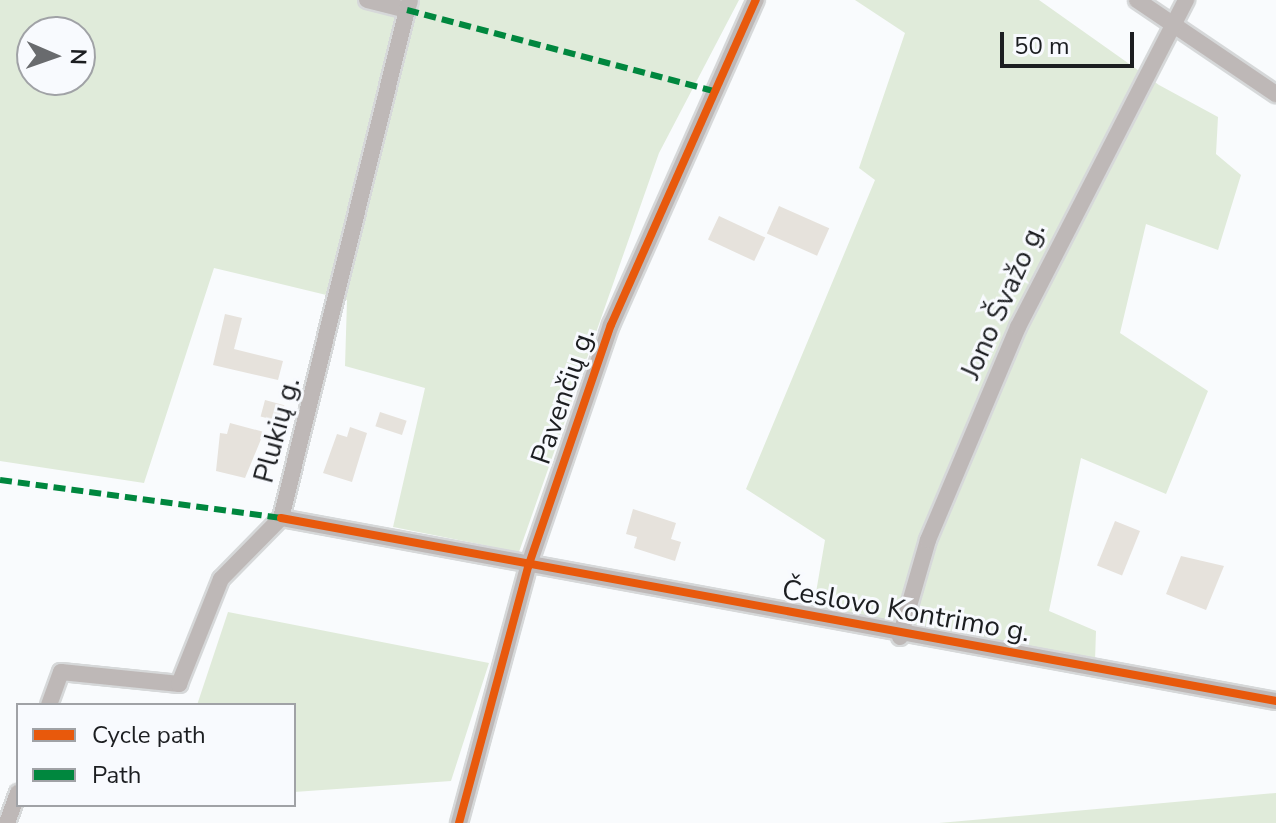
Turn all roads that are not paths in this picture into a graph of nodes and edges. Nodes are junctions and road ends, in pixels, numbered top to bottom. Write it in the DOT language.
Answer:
graph roads {
  1 [pos="367,0"];
  2 [pos="756,0"];
  3 [pos="1137,0"];
  4 [pos="1186,0"];
  5 [pos="408,5"];
  6 [pos="1171,22"];
  7 [pos="1276,94"];
  8 [pos="281,518"];
  9 [pos="528,567"];
  10 [pos="900,637"];
  11 [pos="1276,701"];
  12 [pos="50,703"];
  13 [pos="16,798"];
  14 [pos="7,823"];
  15 [pos="459,823"];
  1 -- 5 [label="street"];
  2 -- 9 [label="street, Pavenčių g."];
  3 -- 6 [label="street"];
  4 -- 6 [label="street, Jono Švažo g."];
  5 -- 8 [label="street, Plukių g."];
  6 -- 7 [label="street"];
  6 -- 10 [label="street, Jono Švažo g."];
  8 -- 9 [label="street, Česlovo Kontrimo g."];
  8 -- 12 [label="street, Plukių g."];
  9 -- 10 [label="street, Česlovo Kontrimo g."];
  9 -- 15 [label="street, Pavenčių g."];
  10 -- 11 [label="street, Česlovo Kontrimo g."];
  13 -- 14 [label="street"];
}
